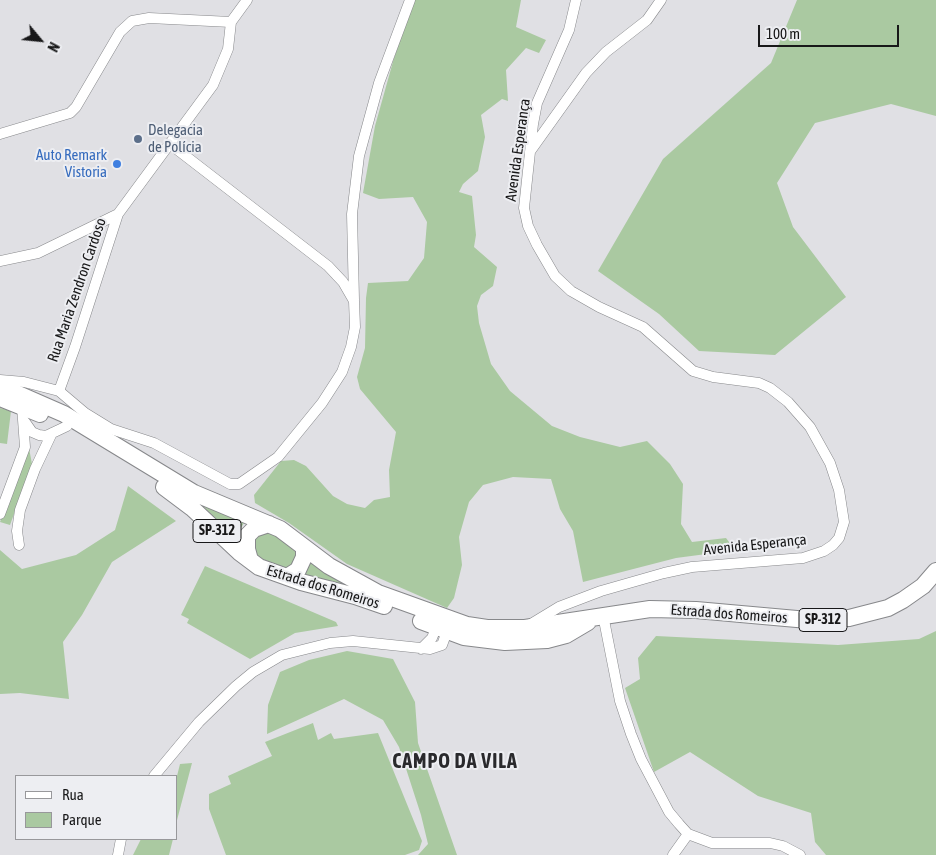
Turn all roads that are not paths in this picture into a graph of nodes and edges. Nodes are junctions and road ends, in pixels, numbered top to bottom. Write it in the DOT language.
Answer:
graph roads {
  1 [pos="247,0"];
  2 [pos="410,0"];
  3 [pos="576,0"];
  4 [pos="661,0"];
  5 [pos="231,22"];
  6 [pos="0,134"];
  7 [pos="170,144"];
  8 [pos="530,151"];
  9 [pos="118,214"];
  10 [pos="0,261"];
  11 [pos="354,301"];
  12 [pos="0,380"];
  13 [pos="0,386"];
  14 [pos="58,391"];
  15 [pos="0,398"];
  16 [pos="23,414"];
  17 [pos="111,429"];
  18 [pos="59,430"];
  19 [pos="116,446"];
  20 [pos="0,514"];
  21 [pos="269,524"];
  22 [pos="20,545"];
  23 [pos="304,548"];
  24 [pos="250,560"];
  25 [pos="936,571"];
  26 [pos="287,577"];
  27 [pos="600,616"];
  28 [pos="443,624"];
  29 [pos="525,628"];
  30 [pos="505,642"];
  31 [pos="155,775"];
  32 [pos="688,834"];
  33 [pos="121,840"];
  34 [pos="118,855"];
  35 [pos="673,855"];
  36 [pos="800,855"];
  1 -- 5 [label="street"];
  2 -- 11 [label="street"];
  3 -- 8 [label="street, Avenida Esperança"];
  4 -- 8 [label="street"];
  5 -- 6 [label="street"];
  5 -- 7 [label="street, Rua Maria Zendron Cardoso"];
  7 -- 9 [label="street, Rua Maria Zendron Cardoso"];
  7 -- 11 [label="street"];
  8 -- 29 [label="street, Avenida Esperança"];
  9 -- 10 [label="street"];
  9 -- 14 [label="street, Rua Maria Zendron Cardoso"];
  11 -- 17 [label="street"];
  12 -- 14 [label="street"];
  13 -- 19 [label="main road, Estrada dos Romeiros / SP-312"];
  14 -- 17 [label="street"];
  15 -- 16 [label="main road, Estrada dos Romeiros / SP-312"];
  16 -- 18 [label="main road, Estrada dos Romeiros / SP-312"];
  16 -- 20 [label="street"];
  17 -- 19 [label="street"];
  18 -- 22 [label="street"];
  18 -- 24 [label="main road, Estrada dos Romeiros / SP-312"];
  19 -- 21 [label="main road, Estrada dos Romeiros / SP-312"];
  21 -- 23 [label="main road, Estrada dos Romeiros / SP-312"];
  21 -- 24 [label="main road"];
  23 -- 26 [label="main road"];
  23 -- 28 [label="main road, Estrada dos Romeiros / SP-312"];
  24 -- 26 [label="main road, Estrada dos Romeiros / SP-312"];
  25 -- 27 [label="main road, Estrada dos Romeiros / SP-312"];
  26 -- 28 [label="main road, Estrada dos Romeiros / SP-312"];
  27 -- 29 [label="main road, Estrada dos Romeiros / SP-312"];
  27 -- 30 [label="main road, Estrada dos Romeiros / SP-312"];
  27 -- 32 [label="street"];
  28 -- 29 [label="main road, Estrada dos Romeiros / SP-312"];
  28 -- 30 [label="main road, Estrada dos Romeiros / SP-312"];
  28 -- 31 [label="street"];
  29 -- 30 [label="street, Avenida Esperança"];
  32 -- 35 [label="street"];
  32 -- 36 [label="street"];
  33 -- 34 [label="street"];
}
